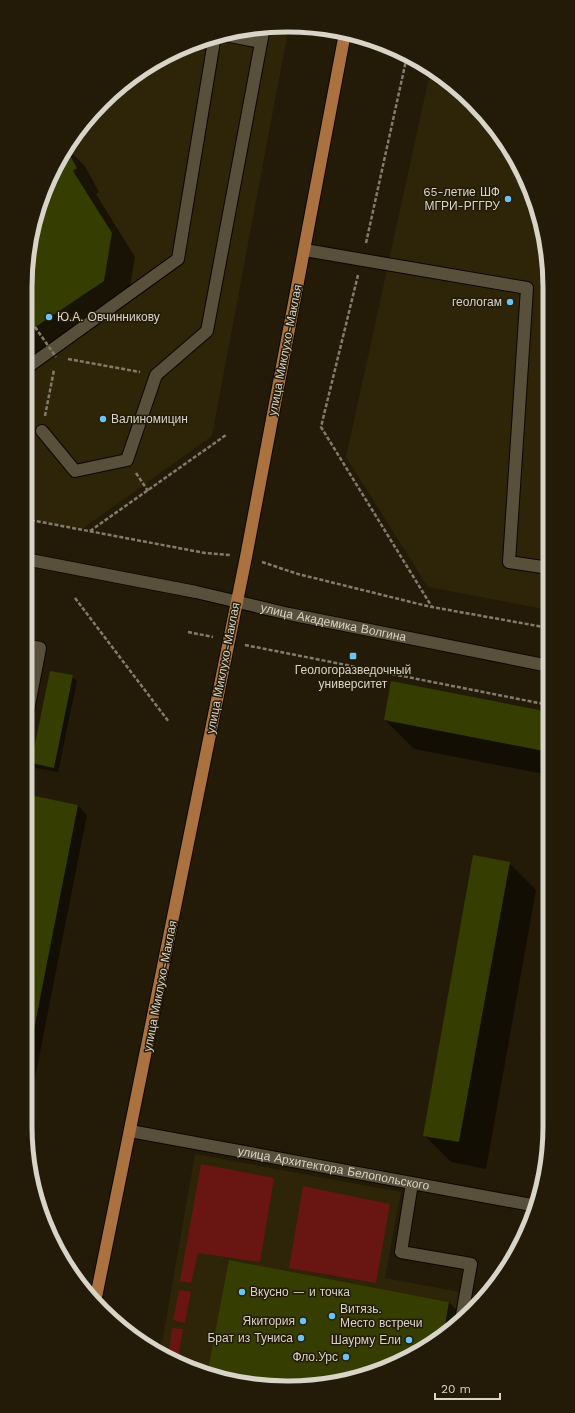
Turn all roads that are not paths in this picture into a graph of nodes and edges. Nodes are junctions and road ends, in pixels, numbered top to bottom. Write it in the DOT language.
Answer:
graph roads {
  1 [pos="263,33"];
  2 [pos="237,37"];
  3 [pos="344,39"];
  4 [pos="261,42"];
  5 [pos="214,43"];
  6 [pos="304,250"];
  7 [pos="32,364"];
  8 [pos="42,431"];
  9 [pos="32,560"];
  10 [pos="543,567"];
  11 [pos="236,602"];
  12 [pos="32,646"];
  13 [pos="543,665"];
  14 [pos="32,690"];
  15 [pos="130,1130"];
  16 [pos="412,1183"];
  17 [pos="530,1205"];
  18 [pos="96,1295"];
  19 [pos="463,1311"];
  1 -- 4 [label="street"];
  2 -- 4 [label="street"];
  3 -- 6 [label="main road, улица Миклухо-Маклая"];
  4 -- 8 [label="street"];
  5 -- 7 [label="street"];
  6 -- 10 [label="street"];
  6 -- 11 [label="main road, улица Миклухо-Маклая"];
  9 -- 11 [label="street, улица Академика Волгина"];
  11 -- 13 [label="street, улица Академика Волгина"];
  11 -- 15 [label="main road, улица Миклухо-Маклая"];
  12 -- 14 [label="street"];
  15 -- 16 [label="street, улица Архитектора Белопольского"];
  15 -- 18 [label="main road, улица Миклухо-Маклая"];
  16 -- 17 [label="street, улица Архитектора Белопольского"];
  16 -- 19 [label="street"];
}
